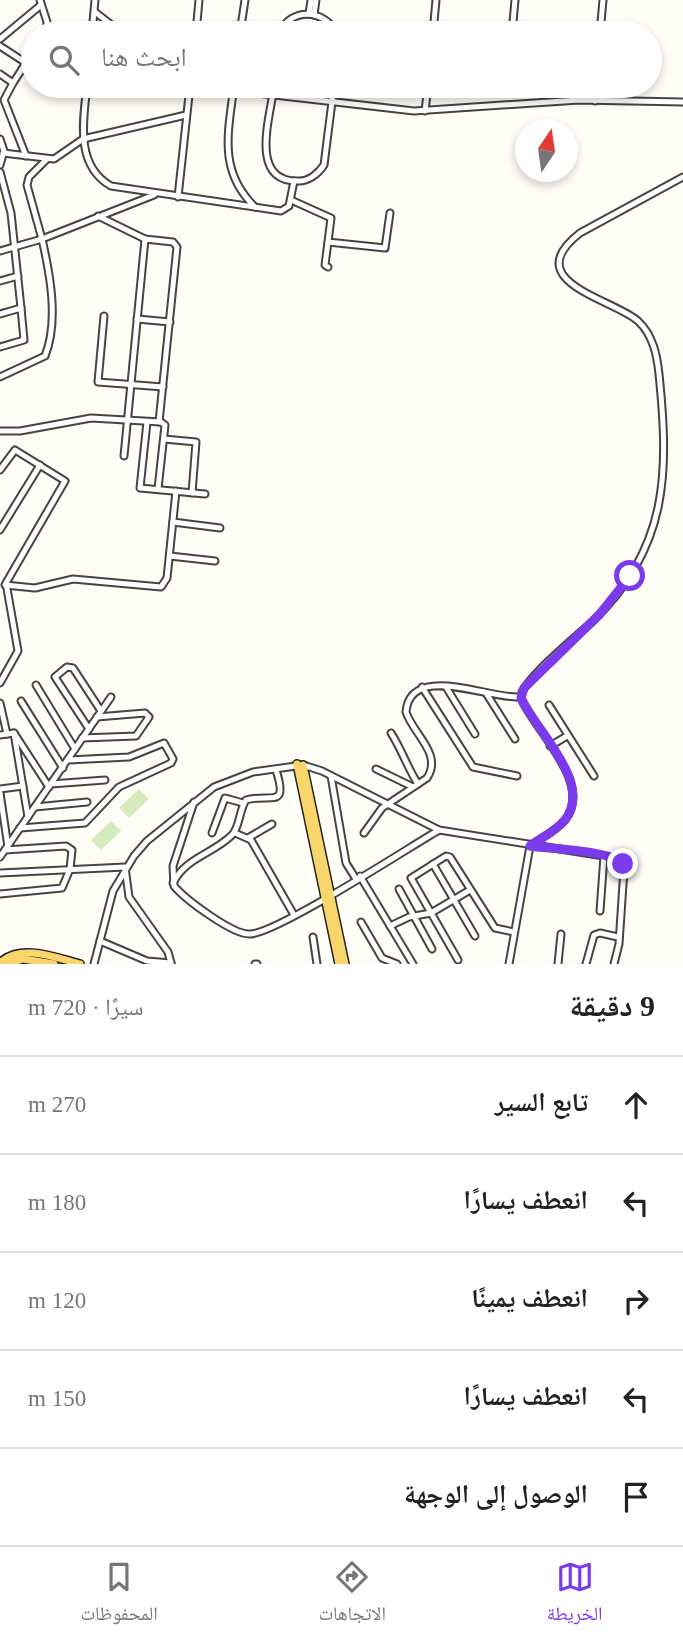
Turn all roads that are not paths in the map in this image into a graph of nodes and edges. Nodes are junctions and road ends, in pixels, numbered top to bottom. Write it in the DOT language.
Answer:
graph roads {
  1 [pos="95,0"];
  2 [pos="199,0"];
  3 [pos="245,0"];
  4 [pos="311,0"];
  5 [pos="316,0"];
  6 [pos="436,0"];
  7 [pos="515,0"];
  8 [pos="603,0"];
  9 [pos="40,2"];
  10 [pos="94,12"];
  11 [pos="312,14"];
  12 [pos="46,21"];
  13 [pos="93,21"];
  14 [pos="106,21"];
  15 [pos="197,21"];
  16 [pos="242,21"];
  17 [pos="289,21"];
  18 [pos="327,21"];
  19 [pos="434,21"];
  20 [pos="513,21"];
  21 [pos="601,21"];
  22 [pos="0,39"];
  23 [pos="0,46"];
  24 [pos="21,64"];
  25 [pos="21,71"];
  26 [pos="0,74"];
  27 [pos="13,83"];
  28 [pos="86,98"];
  29 [pos="188,98"];
  30 [pos="232,98"];
  31 [pos="273,98"];
  32 [pos="299,98"];
  33 [pos="333,98"];
  34 [pos="427,98"];
  35 [pos="595,98"];
  36 [pos="595,101"];
  37 [pos="333,102"];
  38 [pos="683,102"];
  39 [pos="425,111"];
  40 [pos="186,115"];
  41 [pos="0,139"];
  42 [pos="83,139"];
  43 [pos="3,153"];
  44 [pos="26,156"];
  45 [pos="47,159"];
  46 [pos="0,165"];
  47 [pos="0,172"];
  48 [pos="683,177"];
  49 [pos="293,181"];
  50 [pos="157,194"];
  51 [pos="178,197"];
  52 [pos="291,201"];
  53 [pos="256,207"];
  54 [pos="332,210"];
  55 [pos="390,213"];
  56 [pos="98,216"];
  57 [pos="331,218"];
  58 [pos="42,239"];
  59 [pos="145,239"];
  60 [pos="328,243"];
  61 [pos="16,247"];
  62 [pos="0,251"];
  63 [pos="328,267"];
  64 [pos="18,276"];
  65 [pos="0,281"];
  66 [pos="22,308"];
  67 [pos="0,314"];
  68 [pos="104,316"];
  69 [pos="137,319"];
  70 [pos="170,322"];
  71 [pos="0,347"];
  72 [pos="0,377"];
  73 [pos="131,384"];
  74 [pos="163,387"];
  75 [pos="127,420"];
  76 [pos="147,422"];
  77 [pos="159,422"];
  78 [pos="0,431"];
  79 [pos="164,439"];
  80 [pos="124,456"];
  81 [pos="40,465"];
  82 [pos="0,470"];
  83 [pos="158,489"];
  84 [pos="176,491"];
  85 [pos="192,493"];
  86 [pos="205,494"];
  87 [pos="173,522"];
  88 [pos="220,528"];
  89 [pos="0,530"];
  90 [pos="170,556"];
  91 [pos="215,561"];
  92 [pos="5,585"];
  93 [pos="0,683"];
  94 [pos="36,685"];
  95 [pos="422,687"];
  96 [pos="446,687"];
  97 [pos="486,693"];
  98 [pos="520,696"];
  99 [pos="111,697"];
  100 [pos="21,701"];
  101 [pos="0,703"];
  102 [pos="549,705"];
  103 [pos="101,711"];
  104 [pos="97,717"];
  105 [pos="89,729"];
  106 [pos="10,733"];
  107 [pos="391,733"];
  108 [pos="475,734"];
  109 [pos="0,735"];
  110 [pos="567,736"];
  111 [pos="82,738"];
  112 [pos="515,739"];
  113 [pos="550,746"];
  114 [pos="75,749"];
  115 [pos="68,761"];
  116 [pos="300,764"];
  117 [pos="62,768"];
  118 [pos="376,769"];
  119 [pos="276,770"];
  120 [pos="331,776"];
  121 [pos="517,776"];
  122 [pos="594,776"];
  123 [pos="105,780"];
  124 [pos="50,785"];
  125 [pos="23,786"];
  126 [pos="416,786"];
  127 [pos="0,791"];
  128 [pos="87,802"];
  129 [pos="194,802"];
  130 [pos="243,803"];
  131 [pos="387,804"];
  132 [pos="36,807"];
  133 [pos="183,810"];
  134 [pos="192,813"];
  135 [pos="28,817"];
  136 [pos="272,824"];
  137 [pos="20,828"];
  138 [pos="439,830"];
  139 [pos="212,833"];
  140 [pos="235,833"];
  141 [pos="364,833"];
  142 [pos="248,838"];
  143 [pos="530,846"];
  144 [pos="6,849"];
  145 [pos="604,856"];
  146 [pos="0,857"];
  147 [pos="433,864"];
  148 [pos="125,867"];
  149 [pos="70,869"];
  150 [pos="0,873"];
  151 [pos="358,878"];
  152 [pos="173,883"];
  153 [pos="399,889"];
  154 [pos="470,890"];
  155 [pos="0,894"];
  156 [pos="328,896"];
  157 [pos="454,900"];
  158 [pos="600,911"];
  159 [pos="431,913"];
  160 [pos="294,915"];
  161 [pos="413,916"];
  162 [pos="361,922"];
  163 [pos="390,926"];
  164 [pos="514,932"];
  165 [pos="561,934"];
  166 [pos="475,936"];
  167 [pos="313,937"];
  168 [pos="618,937"];
  169 [pos="100,941"];
  170 [pos="432,949"];
  171 [pos="458,960"];
  172 [pos="0,962"];
  173 [pos="6,964"];
  174 [pos="54,964"];
  175 [pos="80,964"];
  176 [pos="94,964"];
  177 [pos="172,964"];
  178 [pos="317,964"];
  179 [pos="339,964"];
  180 [pos="345,964"];
  181 [pos="397,964"];
  182 [pos="413,964"];
  183 [pos="509,964"];
  184 [pos="558,964"];
  185 [pos="586,964"];
  186 [pos="614,964"];
  1 -- 10 [label="street"];
  2 -- 15 [label="street"];
  3 -- 16 [label="street"];
  4 -- 11 [label="street"];
  5 -- 11 [label="street"];
  6 -- 19 [label="street"];
  7 -- 20 [label="street"];
  8 -- 21 [label="street"];
  9 -- 12 [label="street"];
  9 -- 22 [label="street"];
  10 -- 13 [label="street"];
  10 -- 14 [label="street"];
  11 -- 17 [label="street"];
  11 -- 18 [label="street"];
  23 -- 24 [label="street"];
  25 -- 27 [label="street"];
  26 -- 27 [label="street"];
  27 -- 44 [label="street"];
  28 -- 42 [label="street"];
  29 -- 40 [label="street"];
  30 -- 53 [label="street"];
  31 -- 49 [label="street"];
  32 -- 37 [label="street"];
  33 -- 37 [label="street"];
  34 -- 39 [label="street"];
  35 -- 36 [label="street"];
  36 -- 38 [label="street"];
  36 -- 39 [label="street"];
  37 -- 39 [label="street"];
  37 -- 49 [label="street"];
  40 -- 42 [label="street"];
  40 -- 51 [label="street"];
  41 -- 43 [label="street"];
  42 -- 45 [label="street"];
  42 -- 50 [label="street"];
  43 -- 44 [label="street"];
  43 -- 46 [label="street"];
  44 -- 45 [label="street"];
  45 -- 58 [label="street"];
  47 -- 61 [label="street"];
  48 -- 98 [label="street"];
  49 -- 52 [label="street"];
  50 -- 51 [label="street"];
  50 -- 56 [label="street"];
  51 -- 53 [label="street"];
  52 -- 53 [label="street"];
  52 -- 57 [label="street"];
  54 -- 57 [label="street"];
  55 -- 60 [label="street"];
  56 -- 58 [label="street"];
  56 -- 59 [label="street"];
  57 -- 60 [label="street"];
  58 -- 61 [label="street"];
  58 -- 72 [label="street"];
  59 -- 69 [label="street"];
  59 -- 70 [label="street"];
  60 -- 63 [label="street"];
  61 -- 62 [label="street"];
  61 -- 64 [label="street"];
  64 -- 65 [label="street"];
  64 -- 66 [label="street"];
  66 -- 67 [label="street"];
  66 -- 71 [label="street"];
  68 -- 73 [label="street"];
  69 -- 70 [label="street"];
  69 -- 73 [label="street"];
  70 -- 74 [label="street"];
  73 -- 74 [label="street"];
  73 -- 75 [label="street"];
  74 -- 77 [label="street"];
  75 -- 76 [label="street"];
  75 -- 78 [label="street"];
  75 -- 80 [label="street"];
  76 -- 77 [label="street"];
  76 -- 83 [label="street"];
  77 -- 79 [label="street"];
  79 -- 83 [label="street"];
  79 -- 85 [label="street"];
  81 -- 82 [label="street"];
  81 -- 89 [label="street"];
  81 -- 92 [label="street"];
  83 -- 84 [label="street"];
  84 -- 85 [label="street"];
  84 -- 87 [label="street"];
  85 -- 86 [label="street"];
  87 -- 88 [label="street"];
  87 -- 90 [label="street"];
  90 -- 91 [label="street"];
  90 -- 92 [label="street"];
  92 -- 93 [label="street"];
  94 -- 114 [label="street"];
  95 -- 96 [label="street"];
  95 -- 121 [label="street"];
  95 -- 126 [label="street"];
  96 -- 97 [label="street"];
  96 -- 108 [label="street"];
  97 -- 98 [label="street"];
  97 -- 112 [label="street"];
  98 -- 113 [label="street"];
  99 -- 103 [label="street"];
  100 -- 117 [label="street"];
  101 -- 106 [label="street"];
  102 -- 110 [label="street"];
  103 -- 104 [label="street"];
  103 -- 105 [label="street"];
  104 -- 105 [label="street"];
  104 -- 111 [label="street"];
  105 -- 111 [label="street"];
  106 -- 109 [label="street"];
  106 -- 124 [label="street"];
  106 -- 125 [label="street"];
  107 -- 126 [label="street"];
  110 -- 113 [label="street"];
  110 -- 122 [label="street"];
  111 -- 114 [label="street"];
  113 -- 143 [label="street"];
  114 -- 115 [label="street"];
  115 -- 117 [label="street"];
  115 -- 137 [label="street"];
  116 -- 119 [label="street"];
  116 -- 120 [label="street"];
  116 -- 156 [label="main road"];
  117 -- 124 [label="street"];
  118 -- 126 [label="street"];
  119 -- 129 [label="street"];
  119 -- 130 [label="street"];
  120 -- 131 [label="street"];
  120 -- 151 [label="street"];
  123 -- 124 [label="street"];
  124 -- 132 [label="street"];
  125 -- 127 [label="street"];
  125 -- 135 [label="street"];
  126 -- 131 [label="street"];
  127 -- 144 [label="street"];
  128 -- 132 [label="street"];
  129 -- 133 [label="street"];
  129 -- 134 [label="street"];
  130 -- 139 [label="street"];
  130 -- 140 [label="street"];
  131 -- 138 [label="street"];
  131 -- 141 [label="street"];
  132 -- 135 [label="street"];
  133 -- 134 [label="street"];
  133 -- 148 [label="street"];
  134 -- 152 [label="street"];
  135 -- 137 [label="street"];
  136 -- 142 [label="street"];
  137 -- 144 [label="street"];
  138 -- 143 [label="street"];
  138 -- 151 [label="street"];
  140 -- 142 [label="street"];
  140 -- 152 [label="street"];
  142 -- 160 [label="street"];
  143 -- 145 [label="street"];
  143 -- 164 [label="street"];
  144 -- 146 [label="street"];
  144 -- 149 [label="street"];
  145 -- 158 [label="street"];
  145 -- 168 [label="street"];
  147 -- 154 [label="street"];
  147 -- 157 [label="street"];
  147 -- 159 [label="street"];
  148 -- 149 [label="street"];
  148 -- 169 [label="street"];
  148 -- 177 [label="street"];
  149 -- 150 [label="street"];
  149 -- 155 [label="street"];
  151 -- 156 [label="street"];
  151 -- 163 [label="street"];
  152 -- 160 [label="street"];
  153 -- 161 [label="street"];
  154 -- 157 [label="street"];
  154 -- 164 [label="street"];
  156 -- 160 [label="street"];
  156 -- 179 [label="main road"];
  156 -- 180 [label="main road"];
  157 -- 159 [label="street"];
  157 -- 166 [label="street"];
  159 -- 161 [label="street"];
  159 -- 171 [label="street"];
  161 -- 163 [label="street"];
  161 -- 170 [label="street"];
  162 -- 181 [label="street"];
  163 -- 182 [label="street"];
  164 -- 183 [label="street"];
  165 -- 184 [label="street"];
  167 -- 178 [label="street"];
  168 -- 185 [label="street"];
  168 -- 186 [label="street"];
  169 -- 176 [label="street"];
  169 -- 177 [label="street"];
  172 -- 175 [label="main road"];
  173 -- 174 [label="main road"];
}
